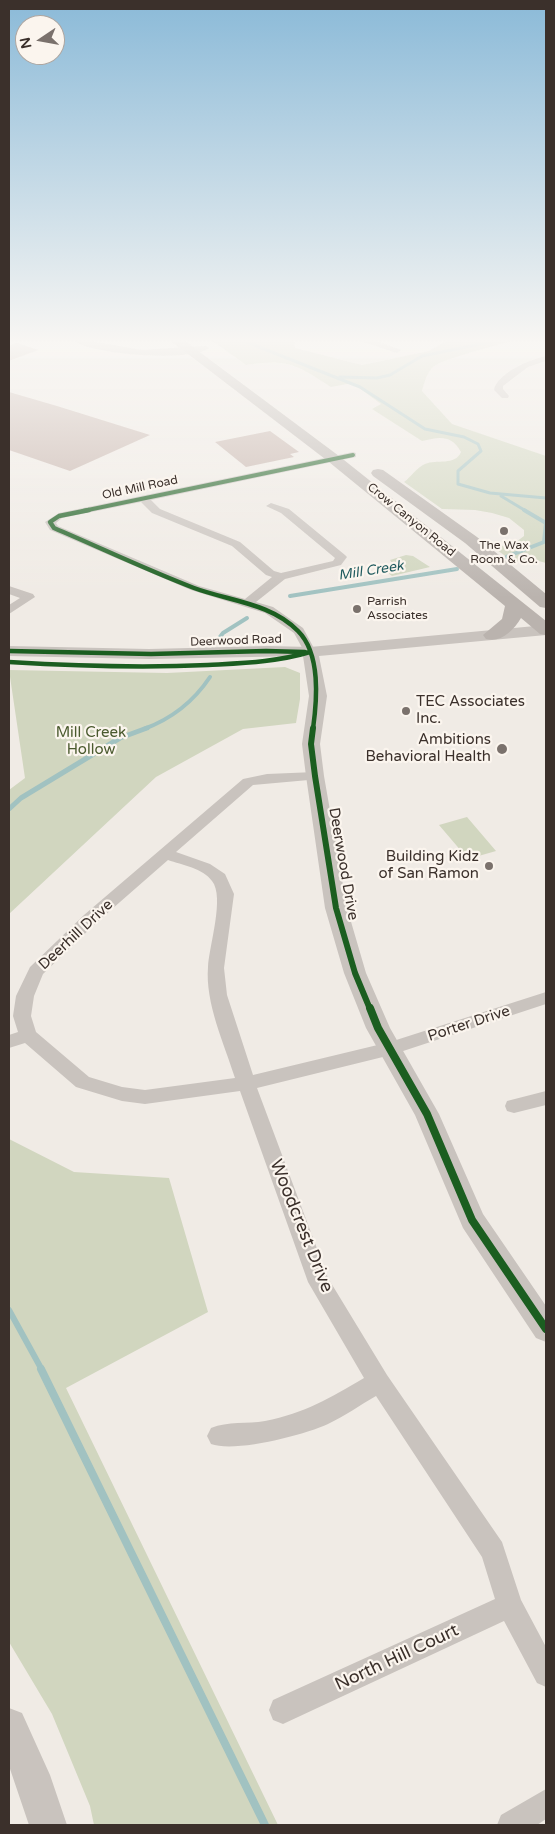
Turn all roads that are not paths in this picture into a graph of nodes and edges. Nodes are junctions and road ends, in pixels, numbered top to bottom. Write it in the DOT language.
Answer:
graph roads {
  1 [pos="303,427"];
  2 [pos="313,427"];
  3 [pos="326,436"];
  4 [pos="337,452"];
  5 [pos="144,499"];
  6 [pos="271,506"];
  7 [pos="50,522"];
  8 [pos="337,563"];
  9 [pos="281,576"];
  10 [pos="9,590"];
  11 [pos="249,602"];
  12 [pos="546,603"];
  13 [pos="514,604"];
  14 [pos="9,610"];
  15 [pos="546,630"];
  16 [pos="492,635"];
  17 [pos="9,651"];
  18 [pos="310,652"];
  19 [pos="9,662"];
  20 [pos="315,776"];
  21 [pos="166,854"];
  22 [pos="546,998"];
  23 [pos="28,1035"];
  24 [pos="9,1042"];
  25 [pos="390,1048"];
  26 [pos="246,1083"];
  27 [pos="546,1098"];
  28 [pos="514,1106"];
  29 [pos="538,1302"];
  30 [pos="546,1329"];
  31 [pos="379,1382"];
  32 [pos="219,1436"];
  33 [pos="510,1605"];
  34 [pos="546,1674"];
  35 [pos="283,1710"];
  36 [pos="9,1726"];
  37 [pos="546,1803"];
  38 [pos="48,1825"];
  39 [pos="511,1825"];
  1 -- 4 [label="main road, Crow Canyon Road"];
  2 -- 3 [label="main road, Crow Canyon Road"];
  4 -- 5 [label="street, Old Mill Road"];
  4 -- 12 [label="main road, Crow Canyon Road"];
  4 -- 13 [label="main road, Crow Canyon Road"];
  5 -- 7 [label="street, Old Mill Road"];
  5 -- 9 [label="street"];
  6 -- 8 [label="street"];
  7 -- 11 [label="street, Deerwood Drive"];
  8 -- 9 [label="street"];
  9 -- 11 [label="street"];
  10 -- 14 [label="street"];
  11 -- 18 [label="street, Deerwood Drive"];
  13 -- 15 [label="main road, Crow Canyon Road"];
  13 -- 16 [label="main road"];
  15 -- 16 [label="street, Deerwood Road"];
  16 -- 18 [label="street, Deerwood Road"];
  17 -- 18 [label="street, Deerwood Road"];
  18 -- 19 [label="street, Deerwood Road"];
  18 -- 20 [label="street, Deerwood Drive"];
  20 -- 21 [label="street, Deerhill Drive"];
  20 -- 25 [label="street, Deerwood Drive"];
  21 -- 23 [label="street, Deerhill Drive"];
  21 -- 26 [label="street, Woodcrest Drive"];
  22 -- 25 [label="street, Porter Drive"];
  23 -- 24 [label="street"];
  23 -- 26 [label="street"];
  25 -- 26 [label="street"];
  25 -- 29 [label="street, Deerwood Drive"];
  26 -- 31 [label="street, Woodcrest Drive"];
  27 -- 28 [label="street"];
  29 -- 30 [label="street, Deerwood Drive"];
  31 -- 32 [label="street"];
  31 -- 33 [label="street, Woodcrest Drive"];
  33 -- 34 [label="street, Woodcrest Drive"];
  33 -- 35 [label="street, North Hill Court"];
  36 -- 38 [label="street"];
  37 -- 39 [label="street"];
}
